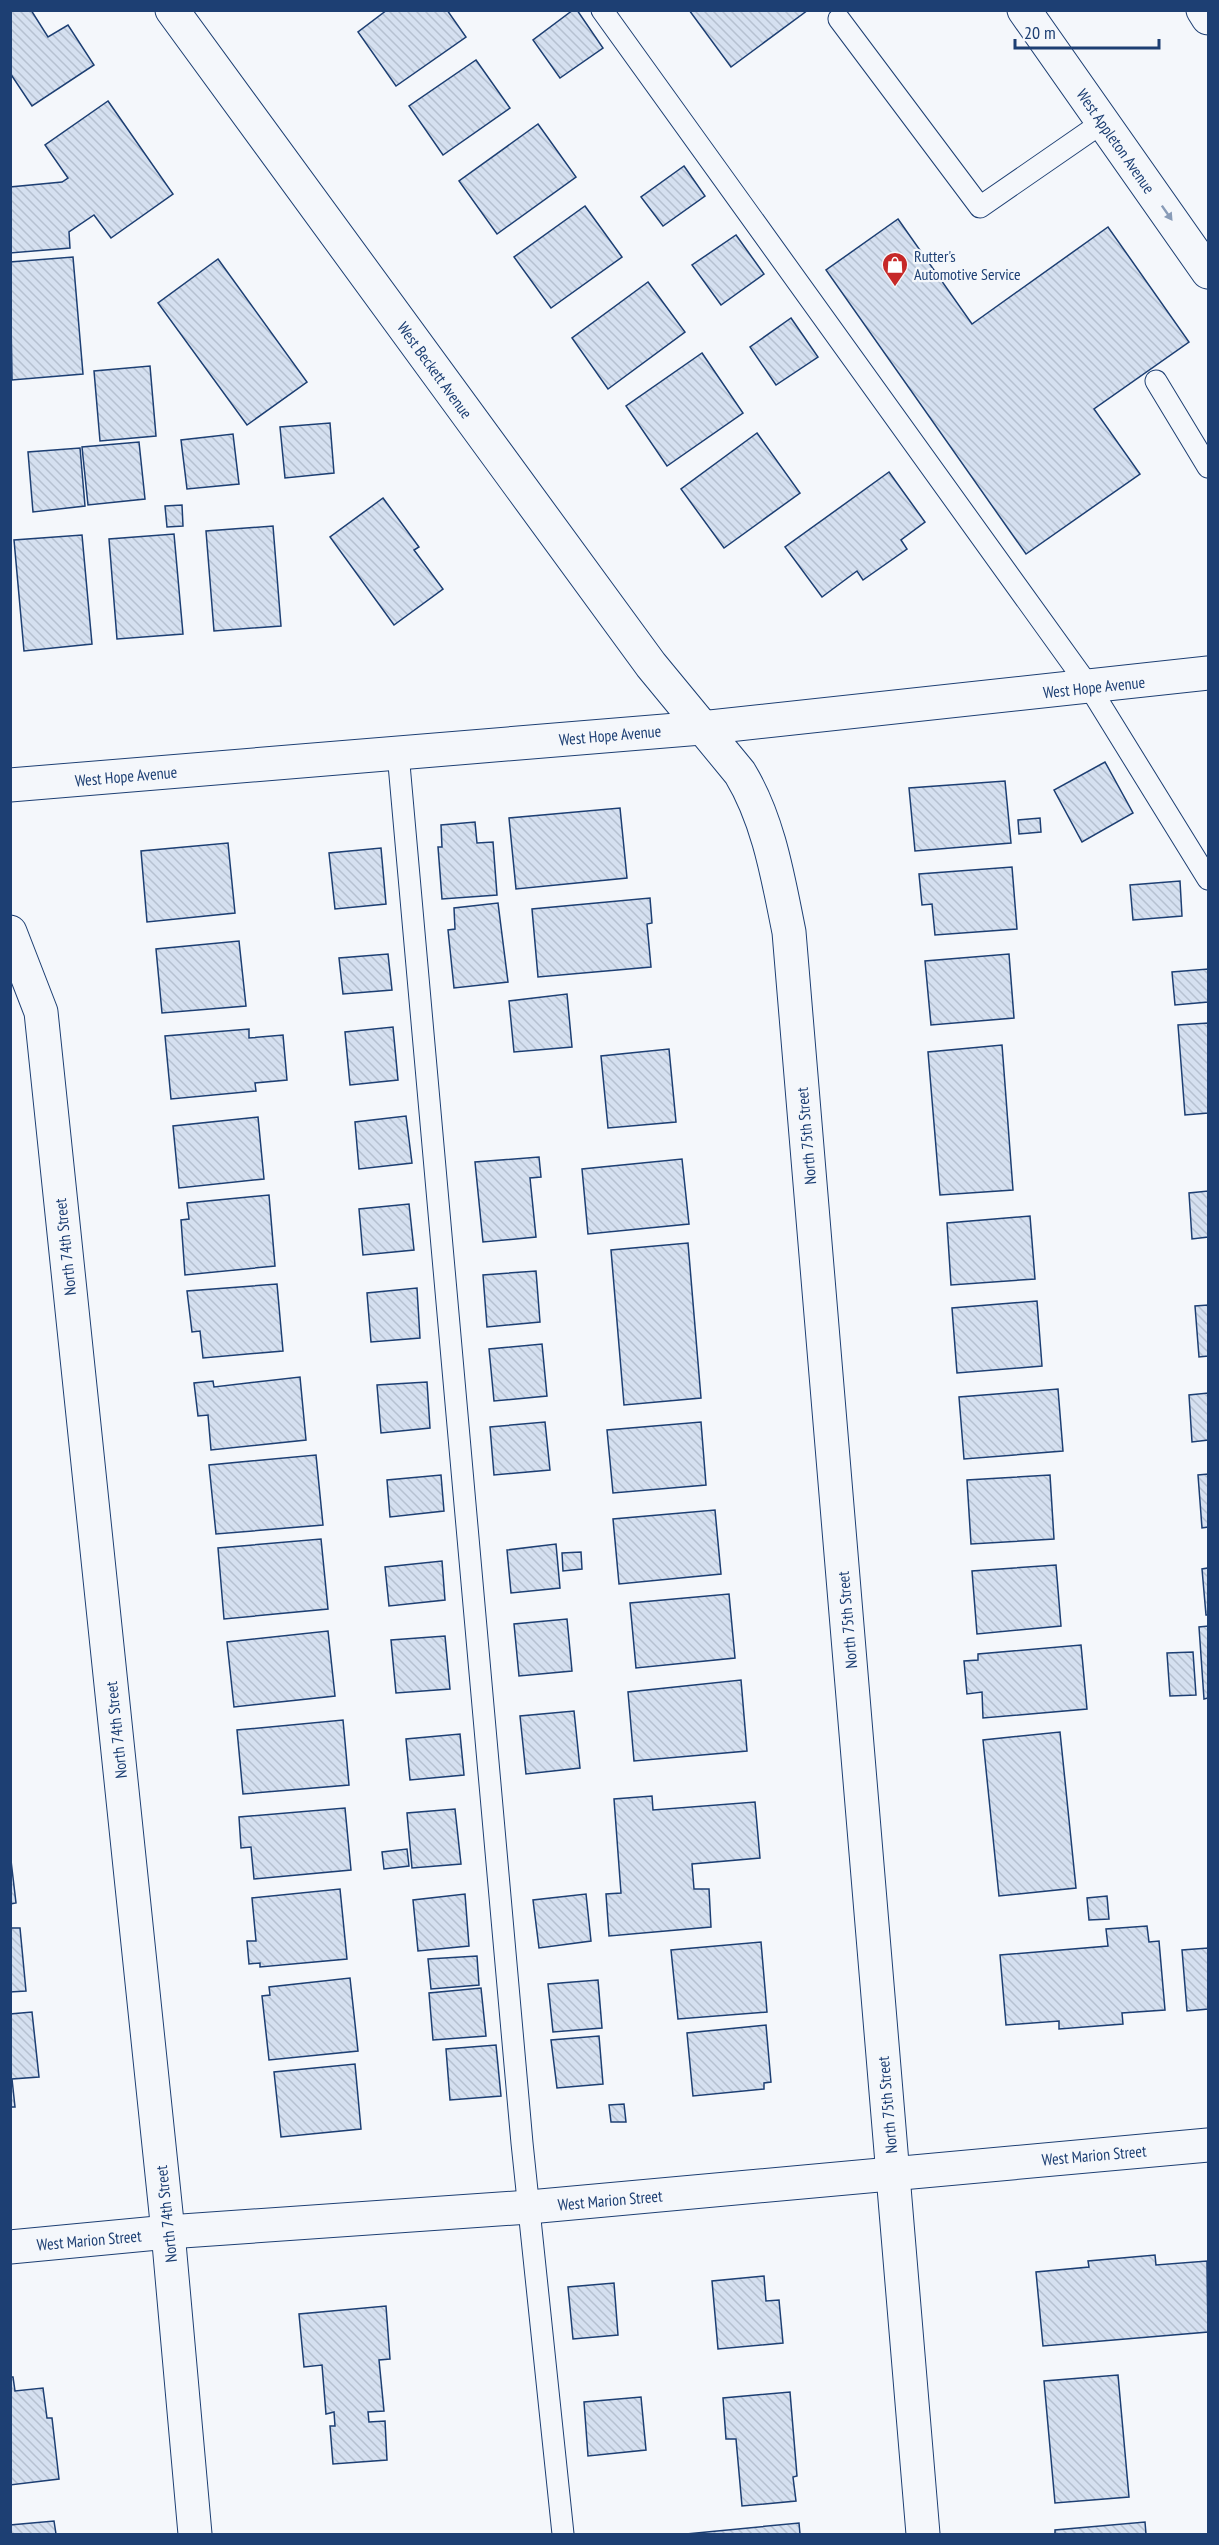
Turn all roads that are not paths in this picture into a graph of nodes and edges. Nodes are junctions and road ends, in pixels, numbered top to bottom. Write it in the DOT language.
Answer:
graph roads {
  1 [pos="172,10"];
  2 [pos="602,10"];
  3 [pos="1024,10"];
  4 [pos="1203,10"];
  5 [pos="1209,18"];
  6 [pos="839,19"];
  7 [pos="1103,122"];
  8 [pos="1209,272"];
  9 [pos="1156,381"];
  10 [pos="1209,467"];
  11 [pos="1209,673"];
  12 [pos="1090,688"];
  13 [pos="701,728"];
  14 [pos="398,753"];
  15 [pos="10,785"];
  16 [pos="1209,879"];
  17 [pos="10,932"];
  18 [pos="1209,2145"];
  19 [pos="893,2174"];
  20 [pos="529,2208"];
  21 [pos="168,2232"];
  22 [pos="10,2247"];
  23 [pos="195,2535"];
  24 [pos="563,2535"];
  25 [pos="923,2535"];
  1 -- 13 [label="street, West Beckett Avenue"];
  2 -- 12 [label="lane"];
  3 -- 7 [label="street, West Appleton Avenue"];
  4 -- 5 [label="street"];
  6 -- 7 [label="lane"];
  7 -- 8 [label="street, West Appleton Avenue, one-way"];
  9 -- 10 [label="lane"];
  11 -- 12 [label="street, West Hope Avenue"];
  12 -- 13 [label="street, West Hope Avenue"];
  12 -- 16 [label="lane"];
  13 -- 14 [label="street, West Hope Avenue"];
  13 -- 19 [label="street, North 75th Street"];
  14 -- 15 [label="street, West Hope Avenue"];
  14 -- 20 [label="lane"];
  17 -- 21 [label="street, North 74th Street"];
  18 -- 19 [label="street, West Marion Street"];
  19 -- 20 [label="street, West Marion Street"];
  19 -- 25 [label="street, North 75th Street"];
  20 -- 21 [label="street, West Marion Street"];
  20 -- 24 [label="lane"];
  21 -- 22 [label="street, West Marion Street"];
  21 -- 23 [label="street, North 74th Street"];
}
